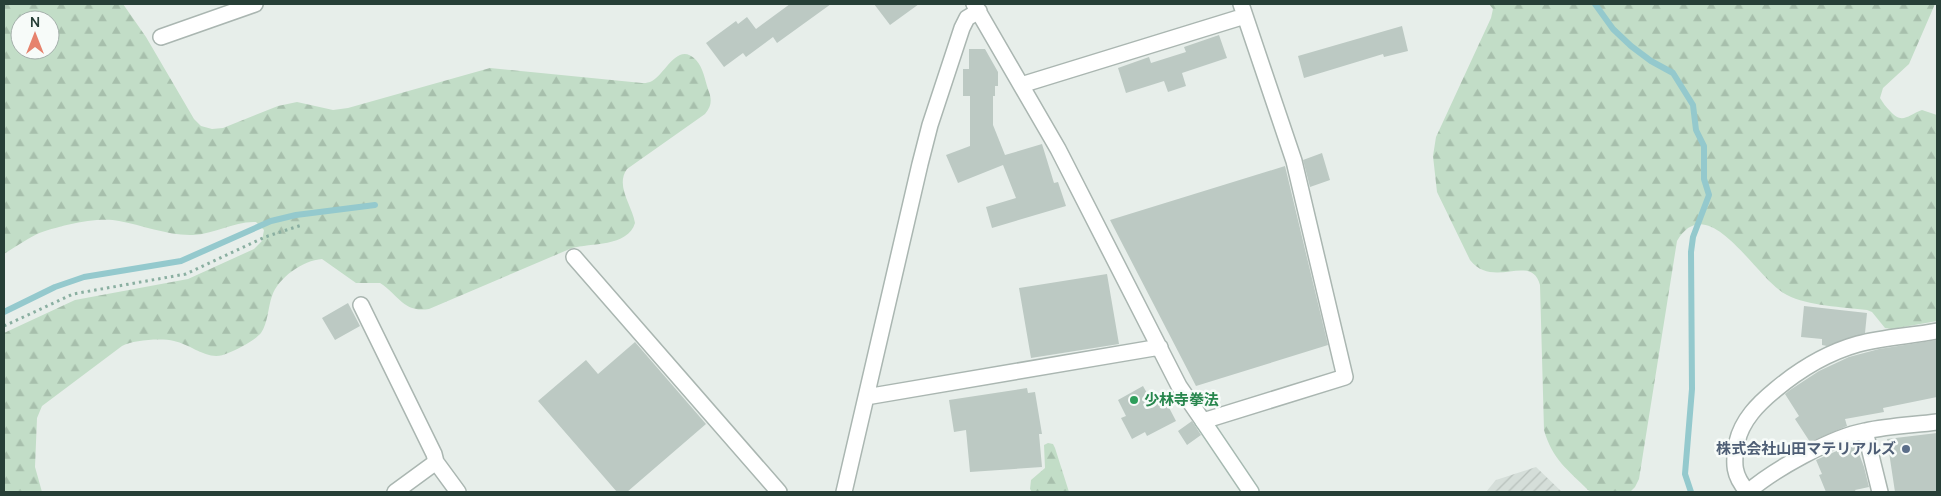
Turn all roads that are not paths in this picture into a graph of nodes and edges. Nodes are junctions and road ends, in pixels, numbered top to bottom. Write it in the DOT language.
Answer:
graph roads {
  1 [pos="255,4"];
  2 [pos="976,8"];
  3 [pos="1243,10"];
  4 [pos="160,37"];
  5 [pos="1021,85"];
  6 [pos="574,257"];
  7 [pos="361,305"];
  8 [pos="1937,330"];
  9 [pos="1160,347"];
  10 [pos="866,397"];
  11 [pos="1204,421"];
  12 [pos="1937,422"];
  13 [pos="1865,431"];
  14 [pos="436,462"];
  15 [pos="395,492"];
  16 [pos="458,492"];
  17 [pos="779,492"];
  18 [pos="844,492"];
  19 [pos="1251,492"];
  20 [pos="1748,492"];
  21 [pos="1880,492"];
  1 -- 4 [label="street"];
  2 -- 5 [label="street"];
  2 -- 10 [label="street"];
  3 -- 5 [label="street"];
  3 -- 11 [label="street"];
  5 -- 9 [label="street"];
  6 -- 17 [label="street"];
  7 -- 14 [label="street"];
  8 -- 20 [label="street"];
  9 -- 10 [label="street"];
  9 -- 11 [label="street"];
  10 -- 18 [label="street"];
  11 -- 19 [label="street"];
  12 -- 13 [label="street"];
  13 -- 20 [label="street"];
  13 -- 21 [label="street"];
  14 -- 15 [label="street"];
  14 -- 16 [label="street"];
}
